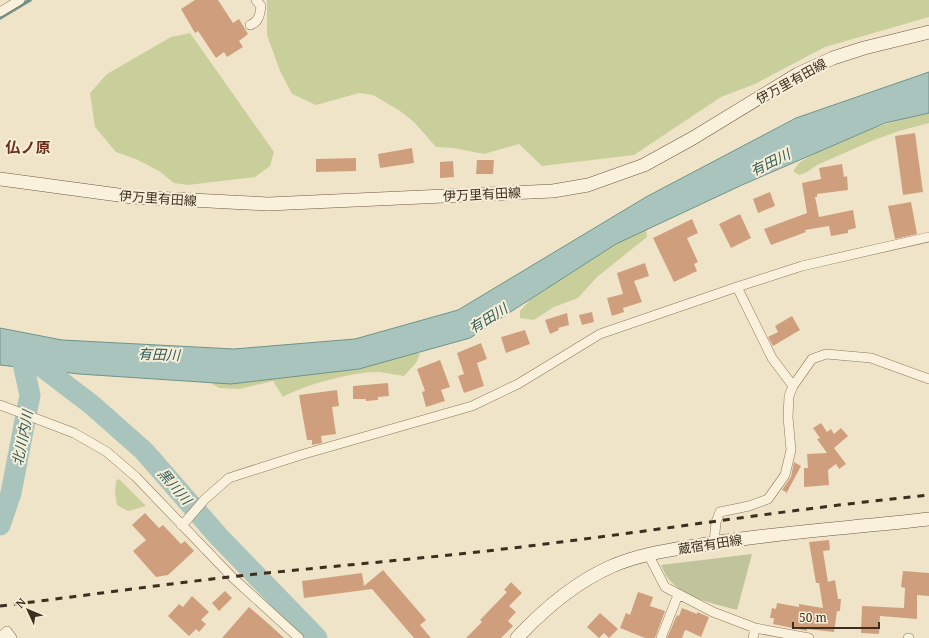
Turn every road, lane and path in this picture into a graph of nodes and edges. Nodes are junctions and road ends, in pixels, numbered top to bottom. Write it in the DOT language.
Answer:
graph roads {
  1 [pos="20,0"];
  2 [pos="256,0"];
  3 [pos="0,12"];
  4 [pos="250,25"];
  5 [pos="929,32"];
  6 [pos="0,179"];
  7 [pos="929,237"];
  8 [pos="737,287"];
  9 [pos="929,379"];
  10 [pos="793,386"];
  11 [pos="0,405"];
  12 [pos="929,519"];
  13 [pos="183,523"];
  14 [pos="714,543"];
  15 [pos="648,554"];
  16 [pos="678,595"];
  17 [pos="755,628"];
  18 [pos="0,637"];
  19 [pos="12,638"];
  20 [pos="299,638"];
  21 [pos="517,638"];
  22 [pos="661,638"];
  23 [pos="753,638"];
  24 [pos="809,638"];
  1 -- 3 [label="street"];
  2 -- 4 [label="street"];
  5 -- 6 [label="main road, 伊万里有田線"];
  7 -- 8 [label="street"];
  8 -- 10 [label="street"];
  8 -- 13 [label="street"];
  9 -- 10 [label="street"];
  10 -- 14 [label="street"];
  11 -- 13 [label="street"];
  12 -- 14 [label="main road, 蔵宿有田線"];
  13 -- 20 [label="street"];
  14 -- 15 [label="main road, 蔵宿有田線"];
  15 -- 16 [label="street"];
  15 -- 21 [label="main road, 蔵宿有田線"];
  16 -- 17 [label="street"];
  16 -- 22 [label="street"];
  17 -- 23 [label="street"];
  17 -- 24 [label="street"];
  18 -- 19 [label="street"];
}
